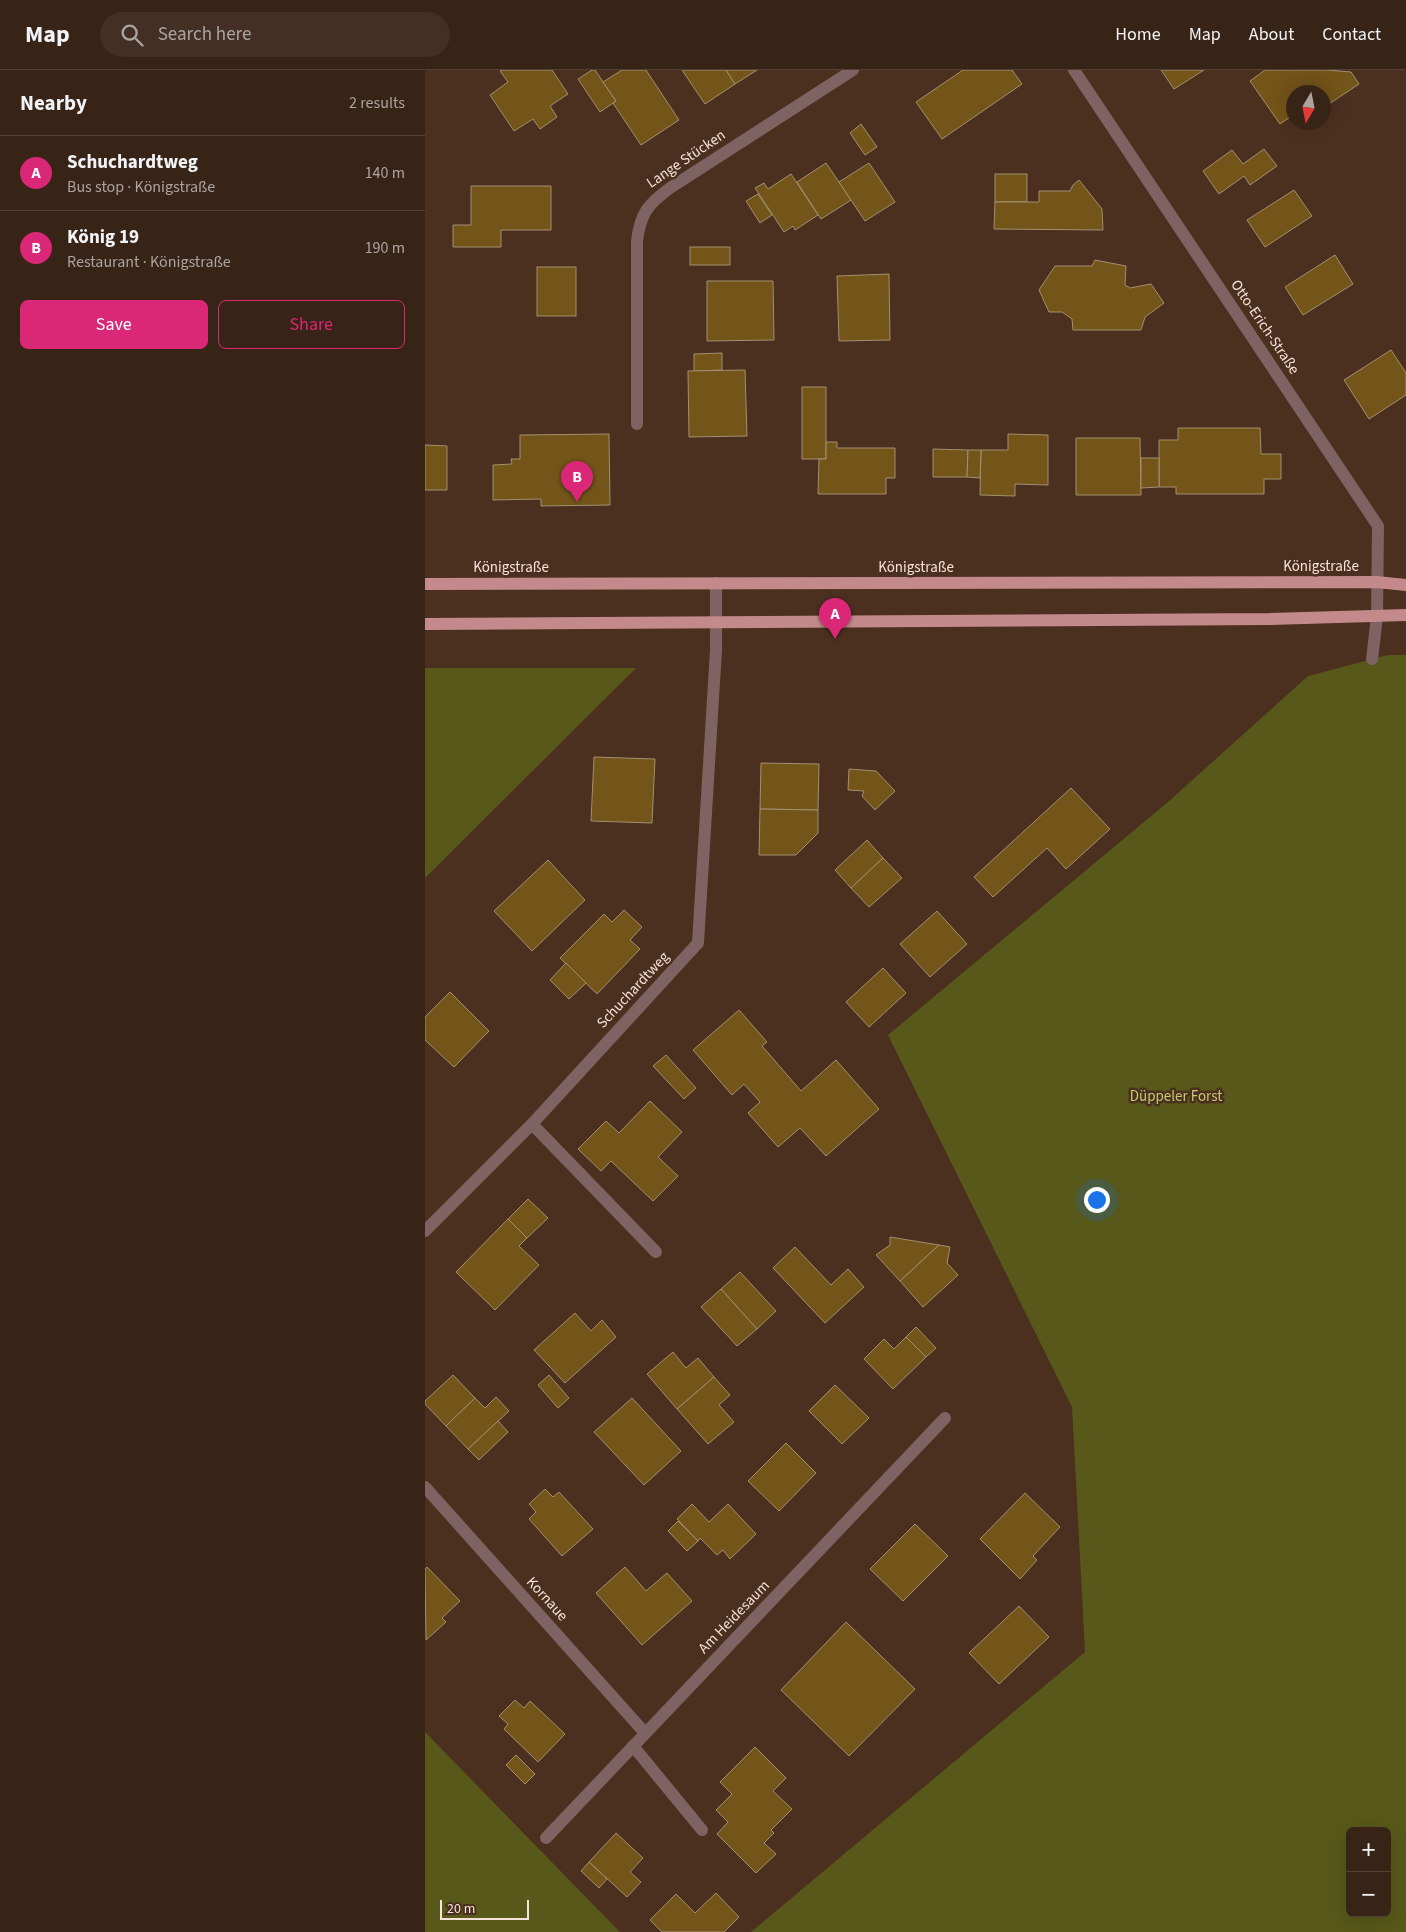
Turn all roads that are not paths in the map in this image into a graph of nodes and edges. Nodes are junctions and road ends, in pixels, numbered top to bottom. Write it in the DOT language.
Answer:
graph roads {
  1 [pos="853,70"];
  2 [pos="1074,70"];
  3 [pos="637,424"];
  4 [pos="1377,582"];
  5 [pos="716,583"];
  6 [pos="425,584"];
  7 [pos="1406,585"];
  8 [pos="1406,616"];
  9 [pos="1377,617"];
  10 [pos="716,622"];
  11 [pos="425,624"];
  12 [pos="1372,659"];
  13 [pos="532,1124"];
  14 [pos="425,1231"];
  15 [pos="655,1252"];
  16 [pos="945,1418"];
  17 [pos="425,1487"];
  18 [pos="645,1733"];
  19 [pos="633,1746"];
  20 [pos="702,1830"];
  21 [pos="546,1838"];
  1 -- 3 [label="street, Lange Stücken"];
  2 -- 4 [label="street, Otto-Erich-Straße"];
  4 -- 5 [label="main road, Königstraße"];
  4 -- 7 [label="main road, Königstraße"];
  4 -- 9 [label="street, Otto-Erich-Straße"];
  5 -- 6 [label="main road, Königstraße"];
  5 -- 10 [label="street, Schuchardtweg"];
  8 -- 9 [label="main road"];
  9 -- 10 [label="main road"];
  9 -- 12 [label="street, Otto-Erich-Straße"];
  10 -- 11 [label="main road"];
  10 -- 13 [label="street, Schuchardtweg"];
  13 -- 14 [label="street, Schuchardtweg"];
  13 -- 15 [label="street"];
  16 -- 18 [label="street, Am Heidesaum"];
  17 -- 18 [label="street, Kornaue"];
  18 -- 19 [label="street, Am Heidesaum"];
  19 -- 20 [label="street"];
  19 -- 21 [label="street, Am Heidesaum"];
}
